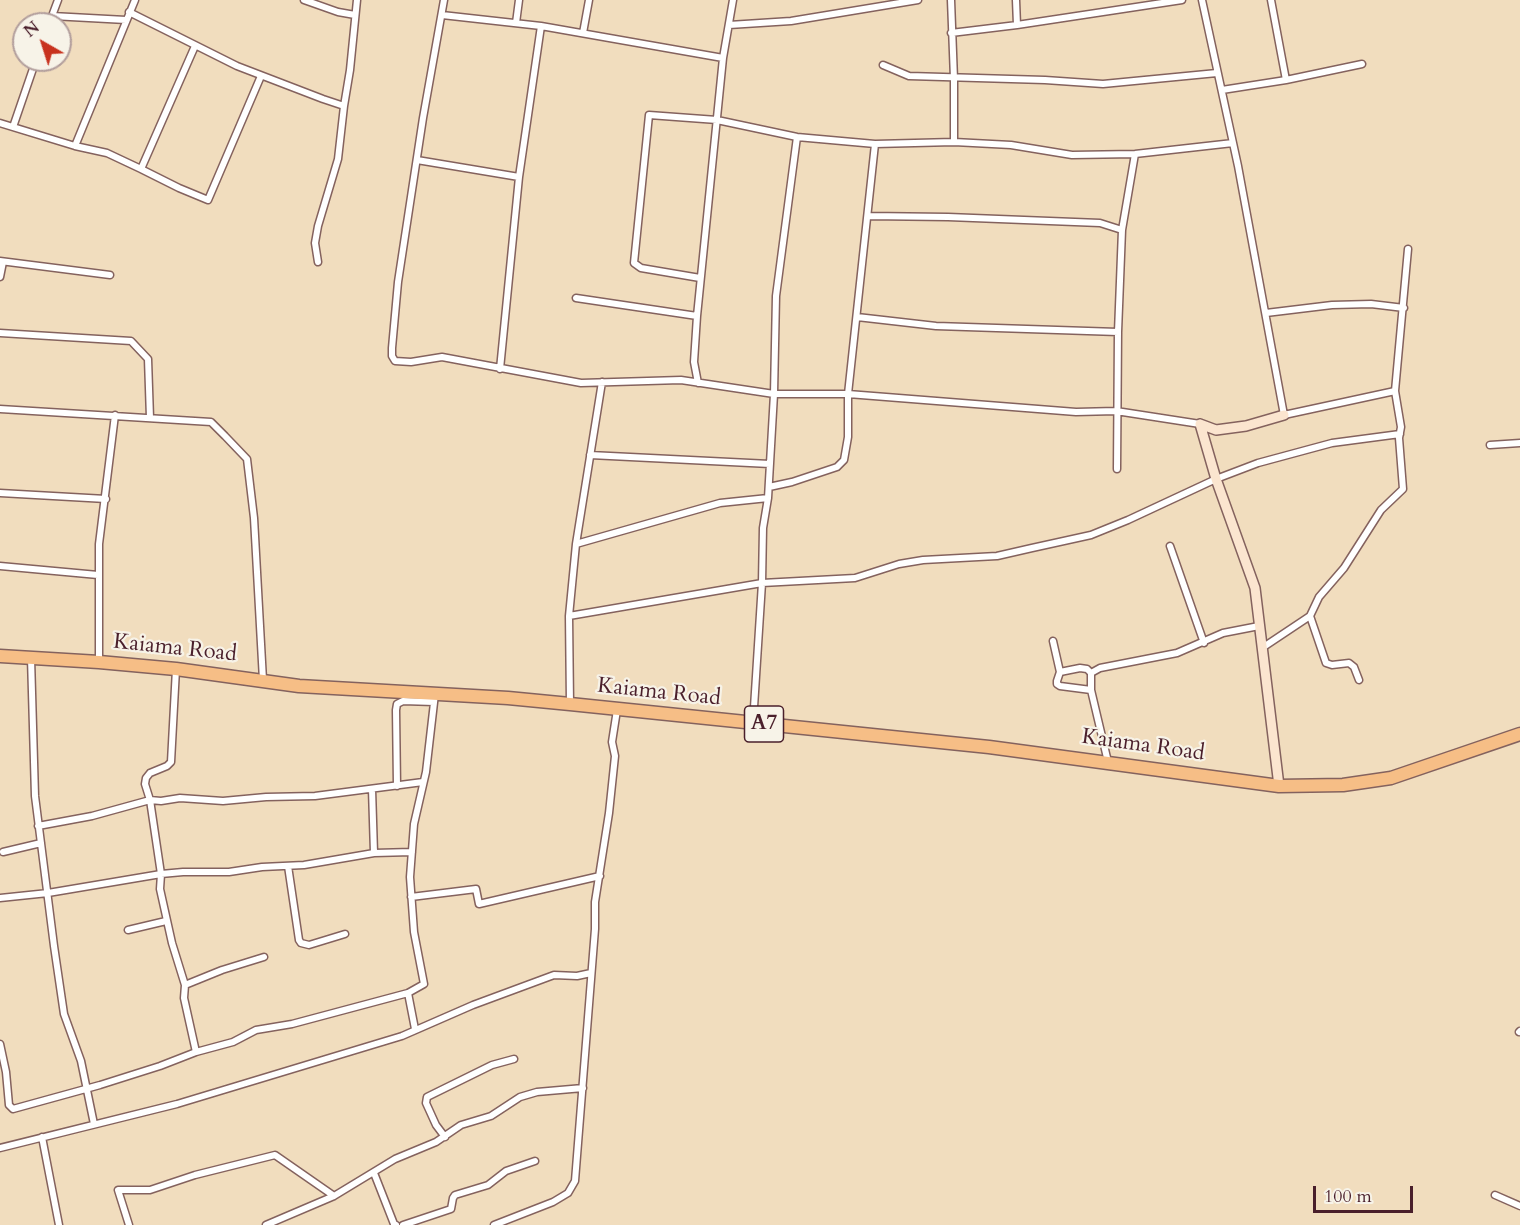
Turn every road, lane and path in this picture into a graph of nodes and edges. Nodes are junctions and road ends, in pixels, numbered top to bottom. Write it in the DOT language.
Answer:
graph roads {
  1 [pos="135,0"];
  2 [pos="304,0"];
  3 [pos="357,0"];
  4 [pos="444,0"];
  5 [pos="519,0"];
  6 [pos="589,0"];
  7 [pos="733,0"];
  8 [pos="918,0"];
  9 [pos="951,0"];
  10 [pos="1016,0"];
  11 [pos="1182,0"];
  12 [pos="1202,0"];
  13 [pos="1271,0"];
  14 [pos="129,12"];
  15 [pos="355,15"];
  16 [pos="442,15"];
  17 [pos="72,17"];
  18 [pos="126,20"];
  19 [pos="516,22"];
  20 [pos="729,25"];
  21 [pos="1017,25"];
  22 [pos="541,26"];
  23 [pos="583,33"];
  24 [pos="951,33"];
  25 [pos="195,46"];
  26 [pos="723,58"];
  27 [pos="1362,64"];
  28 [pos="884,65"];
  29 [pos="32,72"];
  30 [pos="1217,73"];
  31 [pos="261,76"];
  32 [pos="954,79"];
  33 [pos="1286,80"];
  34 [pos="1222,90"];
  35 [pos="344,106"];
  36 [pos="717,120"];
  37 [pos="0,123"];
  38 [pos="13,128"];
  39 [pos="797,137"];
  40 [pos="954,142"];
  41 [pos="1233,143"];
  42 [pos="875,144"];
  43 [pos="75,146"];
  44 [pos="1135,154"];
  45 [pos="417,160"];
  46 [pos="141,169"];
  47 [pos="519,177"];
  48 [pos="868,216"];
  49 [pos="1122,230"];
  50 [pos="1408,249"];
  51 [pos="2,262"];
  52 [pos="318,262"];
  53 [pos="110,275"];
  54 [pos="0,277"];
  55 [pos="700,278"];
  56 [pos="576,298"];
  57 [pos="1404,308"];
  58 [pos="1266,313"];
  59 [pos="697,316"];
  60 [pos="857,317"];
  61 [pos="1118,332"];
  62 [pos="0,333"];
  63 [pos="500,369"];
  64 [pos="602,382"];
  65 [pos="698,382"];
  66 [pos="1395,391"];
  67 [pos="774,394"];
  68 [pos="848,394"];
  69 [pos="0,409"];
  70 [pos="1116,411"];
  71 [pos="115,415"];
  72 [pos="1284,415"];
  73 [pos="150,418"];
  74 [pos="1200,424"];
  75 [pos="1400,434"];
  76 [pos="1520,443"];
  77 [pos="1490,445"];
  78 [pos="590,455"];
  79 [pos="770,464"];
  80 [pos="1117,469"];
  81 [pos="1216,478"];
  82 [pos="769,487"];
  83 [pos="0,493"];
  84 [pos="768,498"];
  85 [pos="106,499"];
  86 [pos="576,544"];
  87 [pos="1170,546"];
  88 [pos="0,566"];
  89 [pos="98,575"];
  90 [pos="762,583"];
  91 [pos="569,616"];
  92 [pos="1310,616"];
  93 [pos="1259,626"];
  94 [pos="1053,641"];
  95 [pos="1204,643"];
  96 [pos="1262,648"];
  97 [pos="0,656"];
  98 [pos="31,658"];
  99 [pos="99,662"];
  100 [pos="176,669"];
  101 [pos="1060,672"];
  102 [pos="1091,673"];
  103 [pos="263,680"];
  104 [pos="1359,680"];
  105 [pos="1091,690"];
  106 [pos="435,698"];
  107 [pos="570,705"];
  108 [pos="617,710"];
  109 [pos="753,723"];
  110 [pos="1520,734"];
  111 [pos="1108,762"];
  112 [pos="423,782"];
  113 [pos="397,786"];
  114 [pos="1279,786"];
  115 [pos="372,789"];
  116 [pos="150,800"];
  117 [pos="38,826"];
  118 [pos="40,843"];
  119 [pos="3,852"];
  120 [pos="412,852"];
  121 [pos="374,853"];
  122 [pos="288,866"];
  123 [pos="161,874"];
  124 [pos="600,876"];
  125 [pos="48,893"];
  126 [pos="411,897"];
  127 [pos="0,898"];
  128 [pos="166,921"];
  129 [pos="128,930"];
  130 [pos="345,934"];
  131 [pos="264,957"];
  132 [pos="591,973"];
  133 [pos="185,985"];
  134 [pos="408,993"];
  135 [pos="415,1029"];
  136 [pos="0,1044"];
  137 [pos="196,1052"];
  138 [pos="514,1059"];
  139 [pos="583,1088"];
  140 [pos="87,1089"];
  141 [pos="94,1124"];
  142 [pos="42,1137"];
  143 [pos="445,1137"];
  144 [pos="0,1148"];
  145 [pos="535,1161"];
  146 [pos="374,1173"];
  147 [pos="1495,1195"];
  148 [pos="334,1196"];
  149 [pos="1520,1206"];
  150 [pos="59,1225"];
  151 [pos="129,1225"];
  152 [pos="266,1225"];
  153 [pos="396,1225"];
  154 [pos="403,1225"];
  155 [pos="494,1225"];
  1 -- 14 [label="street"];
  2 -- 15 [label="street"];
  3 -- 15 [label="street"];
  4 -- 16 [label="street"];
  5 -- 19 [label="street"];
  6 -- 23 [label="street"];
  7 -- 20 [label="street"];
  8 -- 20 [label="street"];
  9 -- 24 [label="street"];
  10 -- 21 [label="street"];
  11 -- 21 [label="street"];
  12 -- 30 [label="street"];
  13 -- 33 [label="street"];
  14 -- 18 [label="street"];
  14 -- 25 [label="street"];
  15 -- 35 [label="street"];
  16 -- 19 [label="street"];
  16 -- 45 [label="street"];
  17 -- 18 [label="street"];
  18 -- 43 [label="street"];
  19 -- 22 [label="street"];
  20 -- 26 [label="street"];
  21 -- 24 [label="street"];
  22 -- 23 [label="street"];
  22 -- 47 [label="street"];
  23 -- 26 [label="street"];
  24 -- 32 [label="street"];
  25 -- 31 [label="street"];
  25 -- 46 [label="street"];
  26 -- 36 [label="street"];
  27 -- 33 [label="street"];
  28 -- 32 [label="street"];
  29 -- 38 [label="street"];
  30 -- 32 [label="street"];
  30 -- 34 [label="street"];
  31 -- 35 [label="street"];
  31 -- 46 [label="street"];
  32 -- 40 [label="street"];
  33 -- 34 [label="street"];
  34 -- 41 [label="street"];
  35 -- 52 [label="street"];
  36 -- 39 [label="street"];
  36 -- 55 [label="street"];
  36 -- 55 [label="street"];
  37 -- 38 [label="street"];
  38 -- 43 [label="street"];
  39 -- 42 [label="street"];
  39 -- 67 [label="street"];
  40 -- 42 [label="street"];
  40 -- 44 [label="street"];
  41 -- 44 [label="street"];
  41 -- 58 [label="street"];
  42 -- 48 [label="street"];
  43 -- 46 [label="street"];
  44 -- 49 [label="street"];
  45 -- 47 [label="street"];
  45 -- 63 [label="street"];
  47 -- 63 [label="street"];
  48 -- 49 [label="street"];
  48 -- 60 [label="street"];
  49 -- 61 [label="street"];
  50 -- 57 [label="street"];
  51 -- 53 [label="street"];
  51 -- 54 [label="street"];
  55 -- 59 [label="street"];
  56 -- 59 [label="street"];
  57 -- 58 [label="street"];
  57 -- 66 [label="street"];
  58 -- 72 [label="street"];
  59 -- 65 [label="street"];
  60 -- 61 [label="street"];
  60 -- 68 [label="street"];
  61 -- 70 [label="street"];
  62 -- 73 [label="street"];
  63 -- 64 [label="street"];
  64 -- 65 [label="street"];
  64 -- 78 [label="street"];
  65 -- 67 [label="street"];
  66 -- 72 [label="street"];
  66 -- 75 [label="street"];
  67 -- 68 [label="street"];
  67 -- 79 [label="street"];
  68 -- 70 [label="street"];
  68 -- 82 [label="street"];
  69 -- 71 [label="street"];
  70 -- 74 [label="street"];
  70 -- 80 [label="street"];
  71 -- 73 [label="street"];
  71 -- 85 [label="street"];
  72 -- 74 [label="street"];
  73 -- 103 [label="street"];
  74 -- 81 [label="street"];
  75 -- 81 [label="street"];
  75 -- 92 [label="street"];
  76 -- 77 [label="street"];
  78 -- 79 [label="street"];
  78 -- 86 [label="street"];
  79 -- 82 [label="street"];
  81 -- 90 [label="street"];
  81 -- 93 [label="street"];
  82 -- 84 [label="street"];
  83 -- 85 [label="street"];
  84 -- 86 [label="street"];
  84 -- 90 [label="street"];
  85 -- 89 [label="street"];
  86 -- 91 [label="street"];
  87 -- 95 [label="street"];
  88 -- 89 [label="street"];
  89 -- 99 [label="street"];
  90 -- 91 [label="street"];
  90 -- 109 [label="street"];
  91 -- 107 [label="street"];
  92 -- 96 [label="street"];
  92 -- 104 [label="street"];
  93 -- 95 [label="street"];
  93 -- 96 [label="street"];
  94 -- 101 [label="street"];
  95 -- 102 [label="street"];
  96 -- 114 [label="street"];
  97 -- 98 [label="highway, Kaiama Road / A7"];
  98 -- 99 [label="highway, Kaiama Road / A7"];
  98 -- 117 [label="street"];
  99 -- 100 [label="highway, Kaiama Road / A7"];
  100 -- 103 [label="highway, Kaiama Road / A7"];
  100 -- 116 [label="street"];
  101 -- 102 [label="street"];
  101 -- 105 [label="street"];
  102 -- 105 [label="street"];
  103 -- 106 [label="highway, Kaiama Road / A7"];
  105 -- 111 [label="street"];
  106 -- 107 [label="highway, Kaiama Road / A7"];
  106 -- 112 [label="street"];
  106 -- 113 [label="street"];
  107 -- 108 [label="highway, Kaiama Road / A7"];
  108 -- 109 [label="highway, Kaiama Road / A7"];
  108 -- 124 [label="street"];
  109 -- 111 [label="highway, Kaiama Road / A7"];
  110 -- 114 [label="highway, Kaiama Road / A7"];
  111 -- 114 [label="highway, Kaiama Road / A7"];
  112 -- 113 [label="street"];
  112 -- 120 [label="street"];
  113 -- 115 [label="street"];
  115 -- 116 [label="street"];
  115 -- 121 [label="street"];
  116 -- 117 [label="street"];
  116 -- 123 [label="street"];
  117 -- 118 [label="street"];
  118 -- 119 [label="street"];
  118 -- 125 [label="street"];
  120 -- 121 [label="street"];
  120 -- 126 [label="street"];
  121 -- 122 [label="street"];
  122 -- 123 [label="street"];
  122 -- 130 [label="street"];
  123 -- 125 [label="street"];
  123 -- 128 [label="street"];
  124 -- 126 [label="street"];
  124 -- 132 [label="street"];
  125 -- 127 [label="street"];
  125 -- 140 [label="street"];
  126 -- 134 [label="street"];
  128 -- 129 [label="street"];
  128 -- 133 [label="street"];
  131 -- 133 [label="street"];
  132 -- 135 [label="street"];
  132 -- 139 [label="street"];
  133 -- 137 [label="street"];
  134 -- 135 [label="street"];
  134 -- 137 [label="street"];
  135 -- 141 [label="street"];
  136 -- 140 [label="street"];
  137 -- 140 [label="street"];
  138 -- 143 [label="street"];
  139 -- 143 [label="street"];
  139 -- 155 [label="street"];
  140 -- 141 [label="street"];
  141 -- 142 [label="street"];
  142 -- 144 [label="street"];
  142 -- 150 [label="street"];
  143 -- 146 [label="street"];
  145 -- 154 [label="street"];
  146 -- 148 [label="street"];
  146 -- 153 [label="street"];
  147 -- 149 [label="street"];
  148 -- 151 [label="street"];
  148 -- 152 [label="street"];
}
